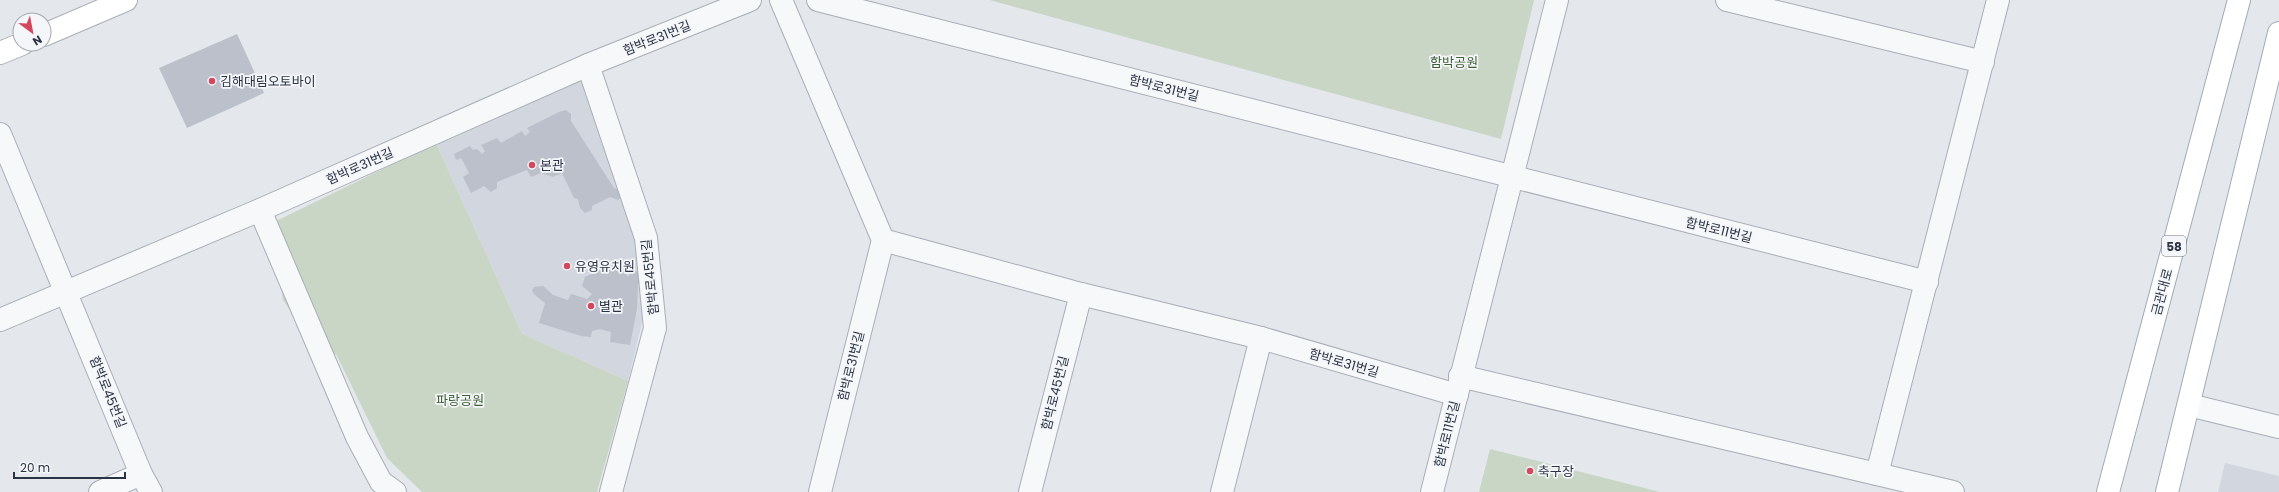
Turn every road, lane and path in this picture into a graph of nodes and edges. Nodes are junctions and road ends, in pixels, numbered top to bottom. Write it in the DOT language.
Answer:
graph roads {
  1 [pos="126,0"];
  2 [pos="750,0"];
  3 [pos="781,0"];
  4 [pos="818,0"];
  5 [pos="1557,0"];
  6 [pos="1727,0"];
  7 [pos="1998,0"];
  8 [pos="2239,0"];
  9 [pos="52,32"];
  10 [pos="2279,33"];
  11 [pos="12,48"];
  12 [pos="0,53"];
  13 [pos="1983,62"];
  14 [pos="588,65"];
  15 [pos="0,134"];
  16 [pos="1511,177"];
  17 [pos="260,210"];
  18 [pos="883,240"];
  19 [pos="1927,282"];
  20 [pos="66,291"];
  21 [pos="1081,294"];
  22 [pos="0,320"];
  23 [pos="1261,338"];
  24 [pos="1459,386"];
  25 [pos="2189,405"];
  26 [pos="2279,427"];
  27 [pos="1876,474"];
  28 [pos="146,483"];
  29 [pos="100,492"];
  30 [pos="394,492"];
  31 [pos="611,492"];
  32 [pos="820,492"];
  33 [pos="1030,492"];
  34 [pos="1222,492"];
  35 [pos="1432,492"];
  36 [pos="1953,492"];
  37 [pos="2108,492"];
  38 [pos="2167,492"];
  1 -- 9 [label="main road"];
  2 -- 14 [label="street, 함박로31번길"];
  3 -- 18 [label="street"];
  4 -- 16 [label="street, 함박로31번길"];
  5 -- 16 [label="street, 함박로11번길"];
  6 -- 13 [label="street"];
  7 -- 13 [label="street"];
  8 -- 37 [label="main road, 금관대로 / 58"];
  10 -- 25 [label="main road"];
  11 -- 12 [label="main road"];
  13 -- 19 [label="street"];
  14 -- 17 [label="street, 함박로31번길"];
  14 -- 31 [label="street, 함박로45번길"];
  15 -- 20 [label="street, 함박로45번길"];
  16 -- 19 [label="street, 함박로11번길"];
  16 -- 24 [label="street, 함박로11번길"];
  17 -- 20 [label="street, 함박로31번길"];
  17 -- 30 [label="street"];
  18 -- 21 [label="street, 함박로31번길"];
  18 -- 32 [label="street, 함박로31번길"];
  19 -- 27 [label="street"];
  20 -- 22 [label="street"];
  20 -- 28 [label="street, 함박로45번길"];
  21 -- 23 [label="street, 함박로31번길"];
  21 -- 33 [label="street, 함박로45번길"];
  23 -- 24 [label="street, 함박로31번길"];
  23 -- 34 [label="street"];
  24 -- 27 [label="street"];
  24 -- 35 [label="street, 함박로11번길"];
  25 -- 26 [label="street"];
  25 -- 38 [label="main road"];
  27 -- 36 [label="street"];
  28 -- 29 [label="street"];
}
